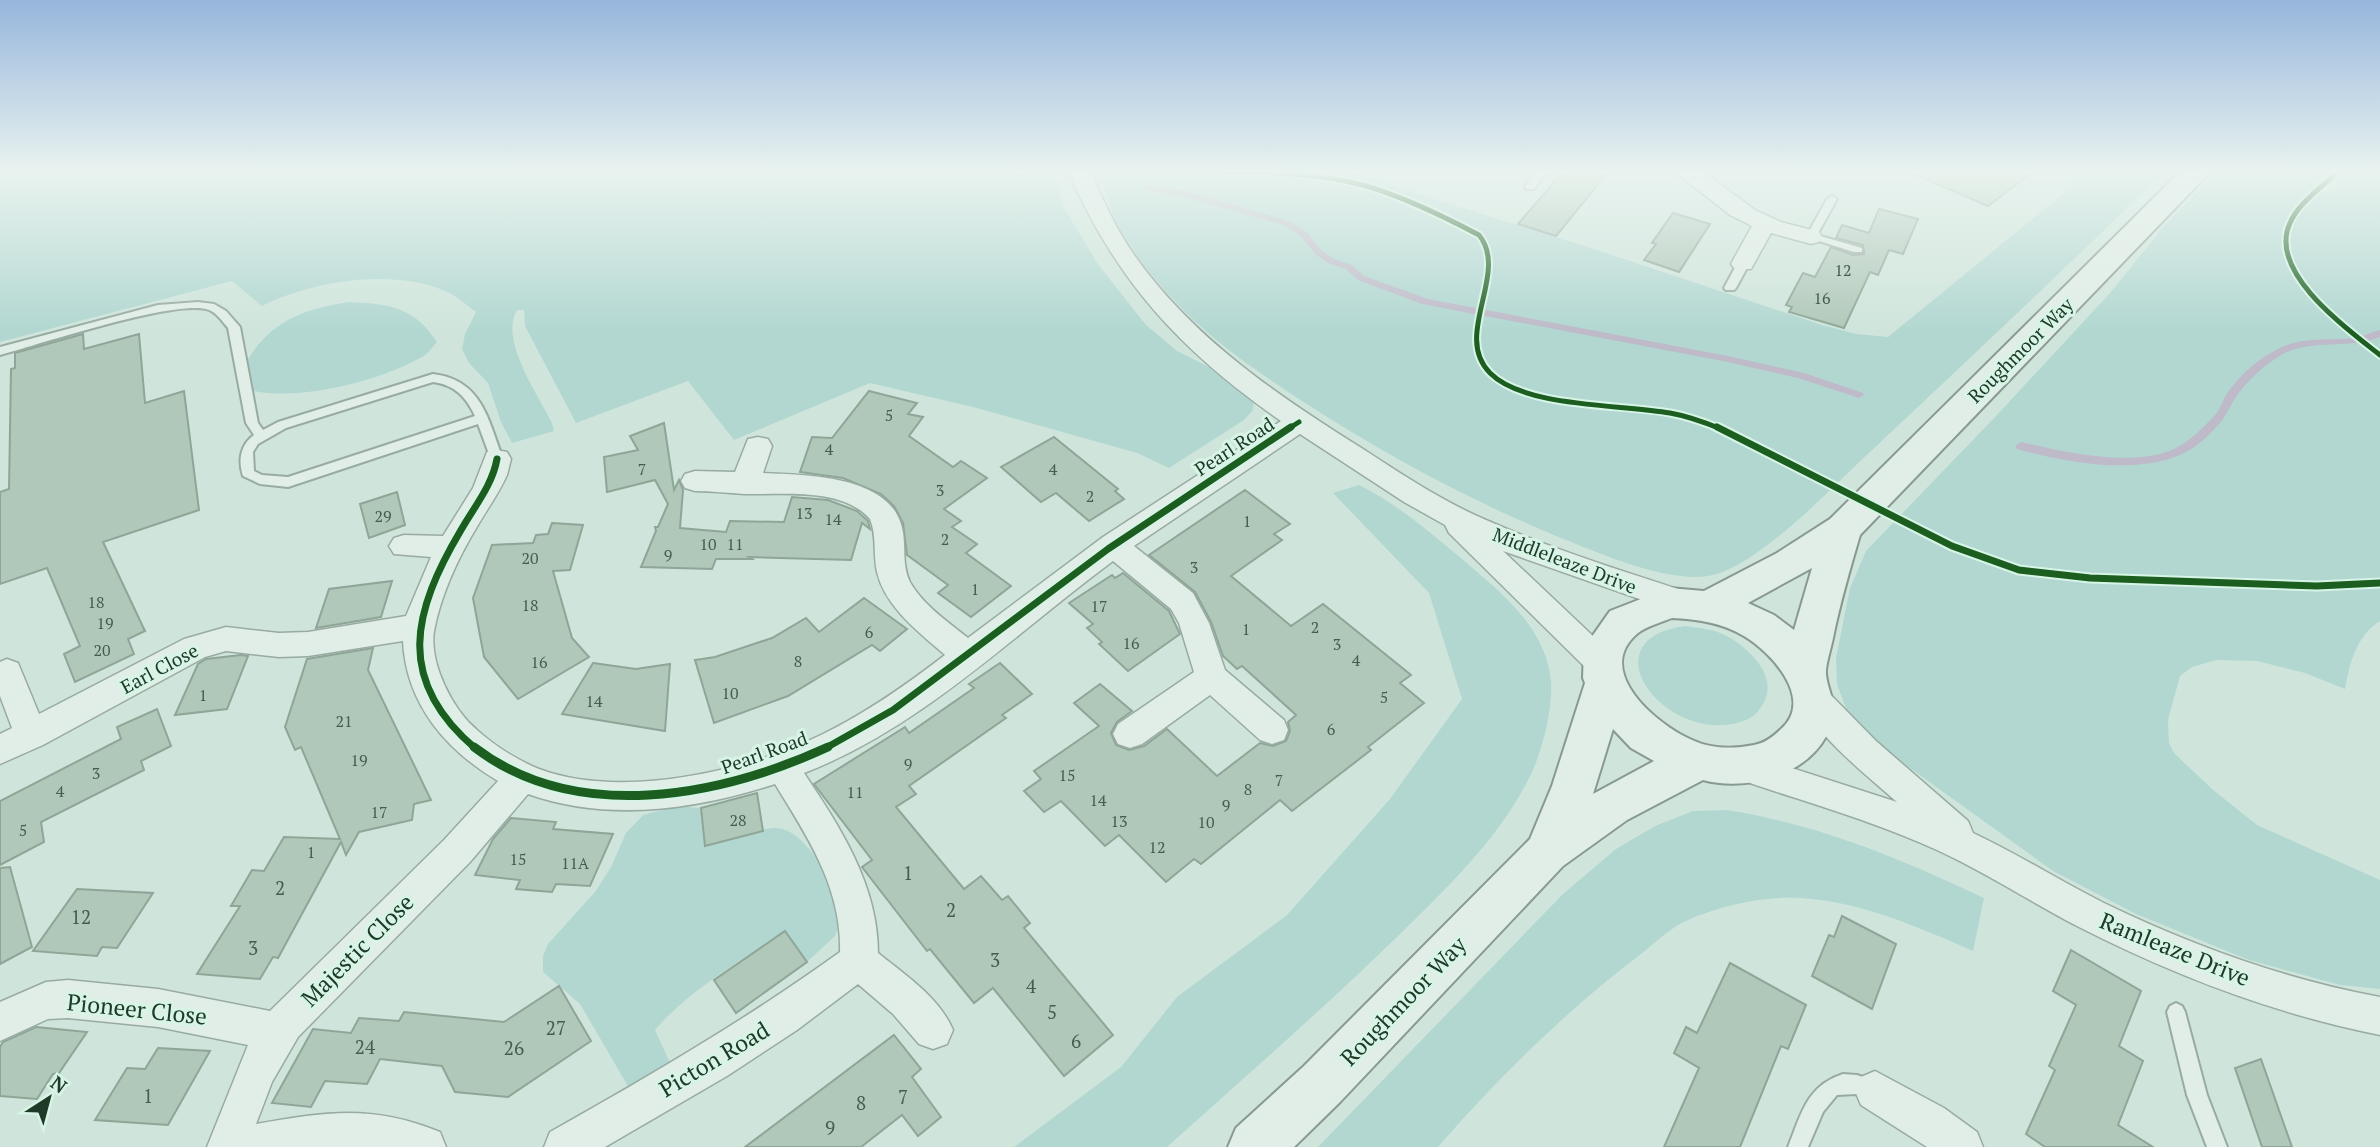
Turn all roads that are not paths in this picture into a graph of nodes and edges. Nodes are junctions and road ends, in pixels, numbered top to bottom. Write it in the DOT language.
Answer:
graph roads {
  1 [pos="1103,225"];
  2 [pos="1764,225"];
  3 [pos="1818,225"];
  4 [pos="2144,225"];
  5 [pos="1811,237"];
  6 [pos="1858,250"];
  7 [pos="1743,264"];
  8 [pos="1730,288"];
  9 [pos="0,351"];
  10 [pos="480,419"];
  11 [pos="1299,422"];
  12 [pos="261,436"];
  13 [pos="758,446"];
  14 [pos="496,459"];
  15 [pos="695,481"];
  16 [pos="745,484"];
  17 [pos="1447,514"];
  18 [pos="1843,529"];
  19 [pos="1113,545"];
  20 [pos="404,546"];
  21 [pos="451,547"];
  22 [pos="1698,605"];
  23 [pos="421,626"];
  24 [pos="966,655"];
  25 [pos="7,672"];
  26 [pos="1603,674"];
  27 [pos="1211,677"];
  28 [pos="1809,685"];
  29 [pos="1272,730"];
  30 [pos="1129,734"];
  31 [pos="31,735"];
  32 [pos="0,750"];
  33 [pos="1719,763"];
  34 [pos="781,765"];
  35 [pos="522,777"];
  36 [pos="1547,852"];
  37 [pos="1981,853"];
  38 [pos="859,961"];
  39 [pos="2176,1012"];
  40 [pos="2380,1016"];
  41 [pos="0,1023"];
  42 [pos="933,1030"];
  43 [pos="278,1031"];
  44 [pos="1875,1091"];
  45 [pos="229,1147"];
  46 [pos="244,1147"];
  47 [pos="425,1147"];
  48 [pos="565,1147"];
  49 [pos="1255,1147"];
  50 [pos="1798,1147"];
  51 [pos="1962,1147"];
  52 [pos="2217,1147"];
  1 -- 11 [label="street, Middleleaze Drive"];
  2 -- 5 [label="street"];
  2 -- 7 [label="street"];
  3 -- 5 [label="lane"];
  4 -- 18 [label="main road, Roughmoor Way"];
  5 -- 6 [label="lane"];
  7 -- 8 [label="lane"];
  9 -- 12 [label="lane"];
  10 -- 12 [label="lane"];
  10 -- 12 [label="lane"];
  10 -- 14 [label="lane"];
  11 -- 17 [label="street, Middleleaze Drive"];
  11 -- 19 [label="street, Pearl Road"];
  13 -- 16 [label="street"];
  14 -- 21 [label="street, Pearl Road"];
  15 -- 16 [label="street"];
  16 -- 24 [label="street"];
  17 -- 22 [label="street, Middleleaze Drive"];
  17 -- 26 [label="street, Middleleaze Drive"];
  18 -- 22 [label="main road, Roughmoor Way"];
  18 -- 28 [label="main road, Roughmoor Way"];
  19 -- 24 [label="street, Pearl Road"];
  19 -- 27 [label="street"];
  20 -- 21 [label="street"];
  21 -- 23 [label="street, Pearl Road"];
  22 -- 26 [label="main road, Roughmoor Way"];
  22 -- 28 [label="main road, Roughmoor Way"];
  23 -- 31 [label="street, Earl Close"];
  23 -- 35 [label="street, Pearl Road"];
  24 -- 34 [label="street, Pearl Road"];
  25 -- 31 [label="street"];
  26 -- 33 [label="main road"];
  26 -- 36 [label="main road, Roughmoor Way"];
  27 -- 29 [label="street"];
  27 -- 30 [label="street"];
  28 -- 33 [label="main road, Roughmoor Way"];
  28 -- 37 [label="street, Ramleaze Drive"];
  31 -- 32 [label="street, Earl Close"];
  33 -- 36 [label="main road, Roughmoor Way"];
  33 -- 37 [label="street, Ramleaze Drive"];
  34 -- 35 [label="street, Pearl Road"];
  34 -- 38 [label="street"];
  35 -- 43 [label="street, Majestic Close"];
  36 -- 49 [label="main road, Roughmoor Way"];
  37 -- 40 [label="street, Ramleaze Drive"];
  38 -- 42 [label="street"];
  38 -- 48 [label="street, Picton Road"];
  39 -- 52 [label="lane"];
  41 -- 43 [label="street, Pioneer Close"];
  43 -- 45 [label="street, Majestic Close"];
  44 -- 50 [label="lane"];
  44 -- 51 [label="street"];
  46 -- 47 [label="street"];
}
